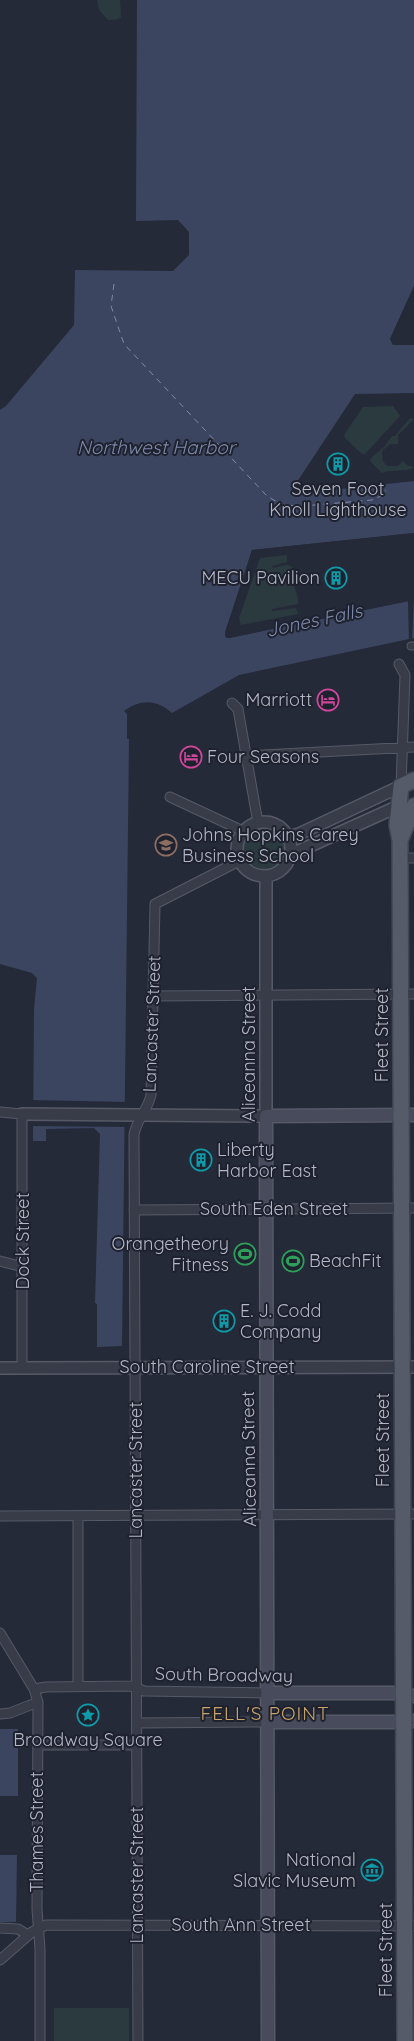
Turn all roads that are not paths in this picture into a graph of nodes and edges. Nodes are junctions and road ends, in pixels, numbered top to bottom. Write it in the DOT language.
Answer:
graph roads {
  1 [pos="399,664"];
  2 [pos="232,703"];
  3 [pos="403,747"];
  4 [pos="414,747"];
  5 [pos="246,756"];
  6 [pos="408,783"];
  7 [pos="170,796"];
  8 [pos="409,803"];
  9 [pos="258,822"];
  10 [pos="243,831"];
  11 [pos="288,837"];
  12 [pos="290,855"];
  13 [pos="407,858"];
  14 [pos="239,861"];
  15 [pos="266,876"];
  16 [pos="407,994"];
  17 [pos="266,995"];
  18 [pos="154,996"];
  19 [pos="0,1112"];
  20 [pos="26,1114"];
  21 [pos="407,1115"];
  22 [pos="143,1116"];
  23 [pos="266,1116"];
  24 [pos="408,1208"];
  25 [pos="266,1209"];
  26 [pos="134,1210"];
  27 [pos="0,1261"];
  28 [pos="23,1267"];
  29 [pos="266,1366"];
  30 [pos="136,1367"];
  31 [pos="408,1367"];
  32 [pos="0,1368"];
  33 [pos="22,1368"];
  34 [pos="408,1514"];
  35 [pos="267,1515"];
  36 [pos="0,1516"];
  37 [pos="78,1516"];
  38 [pos="137,1516"];
  39 [pos="0,1633"];
  40 [pos="78,1686"];
  41 [pos="137,1688"];
  42 [pos="34,1689"];
  43 [pos="267,1693"];
  44 [pos="409,1696"];
  45 [pos="38,1702"];
  46 [pos="0,1714"];
  47 [pos="409,1721"];
  48 [pos="267,1722"];
  49 [pos="137,1723"];
  50 [pos="38,1745"];
  51 [pos="137,1745"];
  52 [pos="268,1925"];
  53 [pos="137,1926"];
  54 [pos="409,1926"];
  55 [pos="0,1928"];
  56 [pos="38,1928"];
  57 [pos="28,1935"];
  58 [pos="0,1960"];
  59 [pos="40,2041"];
  60 [pos="138,2041"];
  61 [pos="268,2041"];
  62 [pos="405,2041"];
  1 -- 3 [label="street, Fleet Street"];
  2 -- 5 [label="street"];
  3 -- 4 [label="street"];
  3 -- 5 [label="street"];
  3 -- 6 [label="street, Fleet Street"];
  5 -- 9 [label="street"];
  6 -- 8 [label="main road, Fleet Street"];
  6 -- 11 [label="street"];
  7 -- 10 [label="street"];
  8 -- 12 [label="street"];
  8 -- 13 [label="main road, Fleet Street"];
  9 -- 10 [label="street"];
  9 -- 11 [label="street"];
  10 -- 14 [label="street"];
  11 -- 12 [label="street"];
  12 -- 15 [label="street"];
  13 -- 16 [label="main road, Fleet Street"];
  14 -- 15 [label="street"];
  14 -- 18 [label="street, Lancaster Street"];
  15 -- 17 [label="street, Aliceanna Street"];
  16 -- 17 [label="street"];
  16 -- 21 [label="main road, Fleet Street"];
  17 -- 18 [label="street"];
  17 -- 23 [label="street, Aliceanna Street"];
  18 -- 22 [label="street, Lancaster Street"];
  19 -- 20 [label="street"];
  20 -- 22 [label="street"];
  20 -- 28 [label="street, Dock Street"];
  21 -- 23 [label="main road"];
  21 -- 24 [label="main road, Fleet Street"];
  22 -- 23 [label="street"];
  22 -- 26 [label="street, Lancaster Street"];
  23 -- 25 [label="main road, Aliceanna Street"];
  24 -- 25 [label="street, South Eden Street"];
  24 -- 31 [label="main road, Fleet Street"];
  25 -- 26 [label="street, South Eden Street"];
  25 -- 29 [label="main road, Aliceanna Street"];
  26 -- 30 [label="street, Lancaster Street"];
  27 -- 28 [label="street"];
  28 -- 33 [label="street, Dock Street"];
  29 -- 30 [label="street, South Caroline Street"];
  29 -- 31 [label="street, South Caroline Street"];
  29 -- 35 [label="main road, Aliceanna Street"];
  30 -- 33 [label="street, South Caroline Street"];
  30 -- 38 [label="street, Lancaster Street"];
  31 -- 34 [label="main road, Fleet Street"];
  32 -- 33 [label="street, South Caroline Street"];
  34 -- 35 [label="street"];
  34 -- 44 [label="main road, Fleet Street"];
  35 -- 38 [label="street"];
  35 -- 43 [label="main road, Aliceanna Street"];
  36 -- 37 [label="street"];
  37 -- 38 [label="street"];
  37 -- 40 [label="street"];
  38 -- 41 [label="street, Lancaster Street"];
  39 -- 42 [label="street, Thames Street"];
  40 -- 41 [label="street, South Broadway"];
  40 -- 42 [label="street, South Broadway"];
  41 -- 43 [label="street, South Broadway"];
  41 -- 49 [label="street, Lancaster Street"];
  42 -- 45 [label="street, Thames Street"];
  43 -- 44 [label="main road, South Broadway"];
  43 -- 48 [label="main road, Aliceanna Street"];
  44 -- 47 [label="main road, Fleet Street"];
  45 -- 46 [label="street"];
  45 -- 50 [label="street, Thames Street"];
  47 -- 48 [label="main road"];
  47 -- 54 [label="main road, Fleet Street"];
  48 -- 49 [label="street"];
  48 -- 52 [label="main road, Aliceanna Street"];
  49 -- 51 [label="street, Lancaster Street"];
  50 -- 51 [label="street"];
  50 -- 56 [label="street, Thames Street"];
  51 -- 53 [label="street, Lancaster Street"];
  52 -- 53 [label="street, South Ann Street"];
  52 -- 54 [label="street, South Ann Street"];
  52 -- 61 [label="main road, Aliceanna Street"];
  53 -- 56 [label="street, South Ann Street"];
  53 -- 60 [label="street, Lancaster Street"];
  54 -- 62 [label="main road, Fleet Street"];
  55 -- 57 [label="street"];
  56 -- 57 [label="street"];
  56 -- 59 [label="street, Thames Street"];
  57 -- 58 [label="street"];
}
